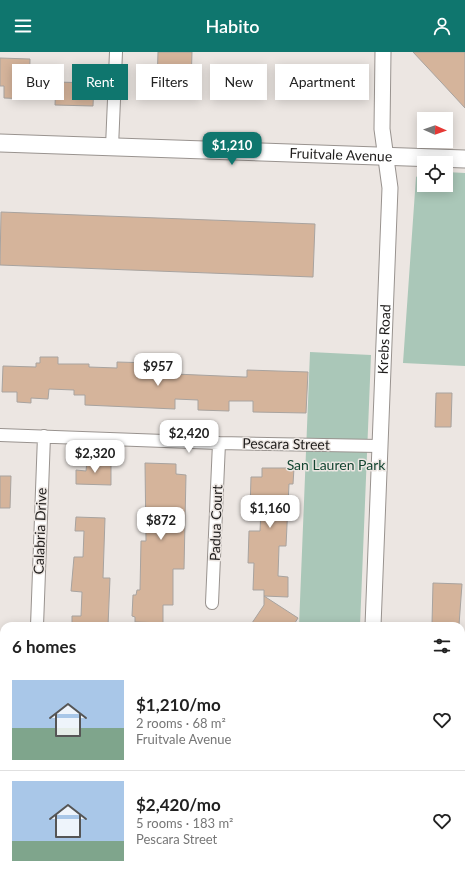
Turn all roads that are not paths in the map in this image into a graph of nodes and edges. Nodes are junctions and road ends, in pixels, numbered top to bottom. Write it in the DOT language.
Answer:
graph roads {
  1 [pos="116,52"];
  2 [pos="384,52"];
  3 [pos="0,143"];
  4 [pos="112,147"];
  5 [pos="386,157"];
  6 [pos="465,159"];
  7 [pos="0,434"];
  8 [pos="44,436"];
  9 [pos="219,443"];
  10 [pos="379,446"];
  11 [pos="212,603"];
  12 [pos="37,622"];
  13 [pos="373,622"];
  1 -- 4 [label="street"];
  2 -- 5 [label="street, Krebs Road"];
  3 -- 4 [label="main road, Fruitvale Avenue"];
  4 -- 5 [label="main road, Fruitvale Avenue"];
  5 -- 6 [label="main road, Fruitvale Avenue"];
  5 -- 10 [label="street, Krebs Road"];
  7 -- 8 [label="street, Pescara Street"];
  8 -- 9 [label="street, Pescara Street"];
  8 -- 12 [label="street, Calabria Drive"];
  9 -- 10 [label="street, Pescara Street"];
  9 -- 11 [label="street, Padua Court"];
  10 -- 13 [label="street, Krebs Road"];
}
